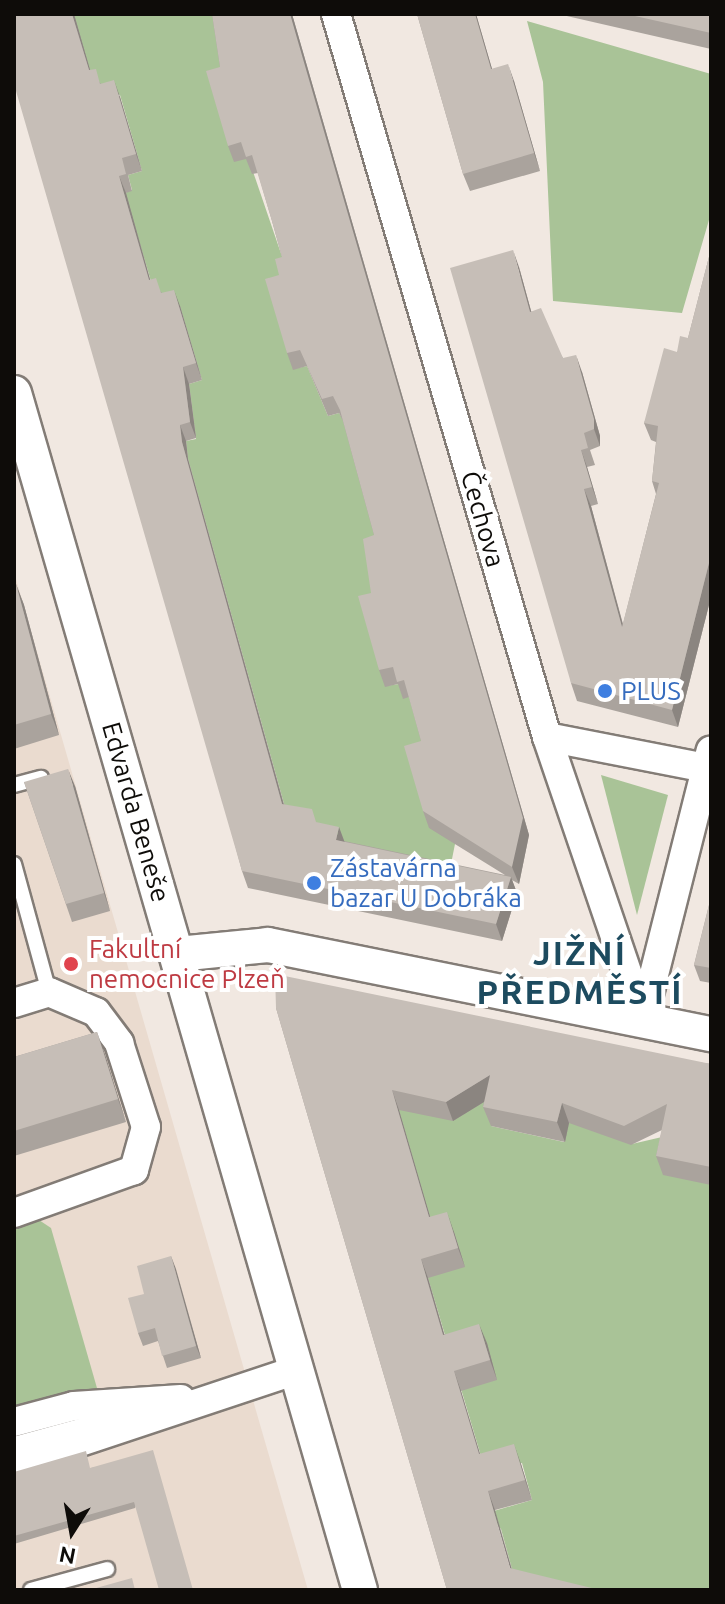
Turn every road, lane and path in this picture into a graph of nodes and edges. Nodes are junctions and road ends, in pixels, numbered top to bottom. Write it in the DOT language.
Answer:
graph roads {
  1 [pos="336,14"];
  2 [pos="14,393"];
  3 [pos="547,737"];
  4 [pos="709,759"];
  5 [pos="48,776"];
  6 [pos="14,785"];
  7 [pos="14,864"];
  8 [pos="178,954"];
  9 [pos="49,992"];
  10 [pos="14,1003"];
  11 [pos="643,1019"];
  12 [pos="711,1034"];
  13 [pos="14,1213"];
  14 [pos="297,1370"];
  15 [pos="194,1398"];
  16 [pos="14,1422"];
  17 [pos="14,1444"];
  18 [pos="14,1464"];
  19 [pos="107,1569"];
  20 [pos="31,1590"];
  21 [pos="360,1590"];
  1 -- 3 [label="street, Čechova"];
  2 -- 8 [label="street, Edvarda Beneše"];
  3 -- 4 [label="street"];
  3 -- 11 [label="street, Čechova"];
  4 -- 11 [label="street"];
  5 -- 6 [label="lane"];
  7 -- 9 [label="lane"];
  8 -- 11 [label="street"];
  8 -- 14 [label="street, Edvarda Beneše"];
  9 -- 10 [label="street"];
  9 -- 13 [label="street"];
  11 -- 12 [label="street"];
  14 -- 15 [label="street"];
  14 -- 21 [label="street, Edvarda Beneše"];
  15 -- 16 [label="street"];
  15 -- 17 [label="lane"];
  15 -- 18 [label="street"];
  19 -- 20 [label="lane"];
}
